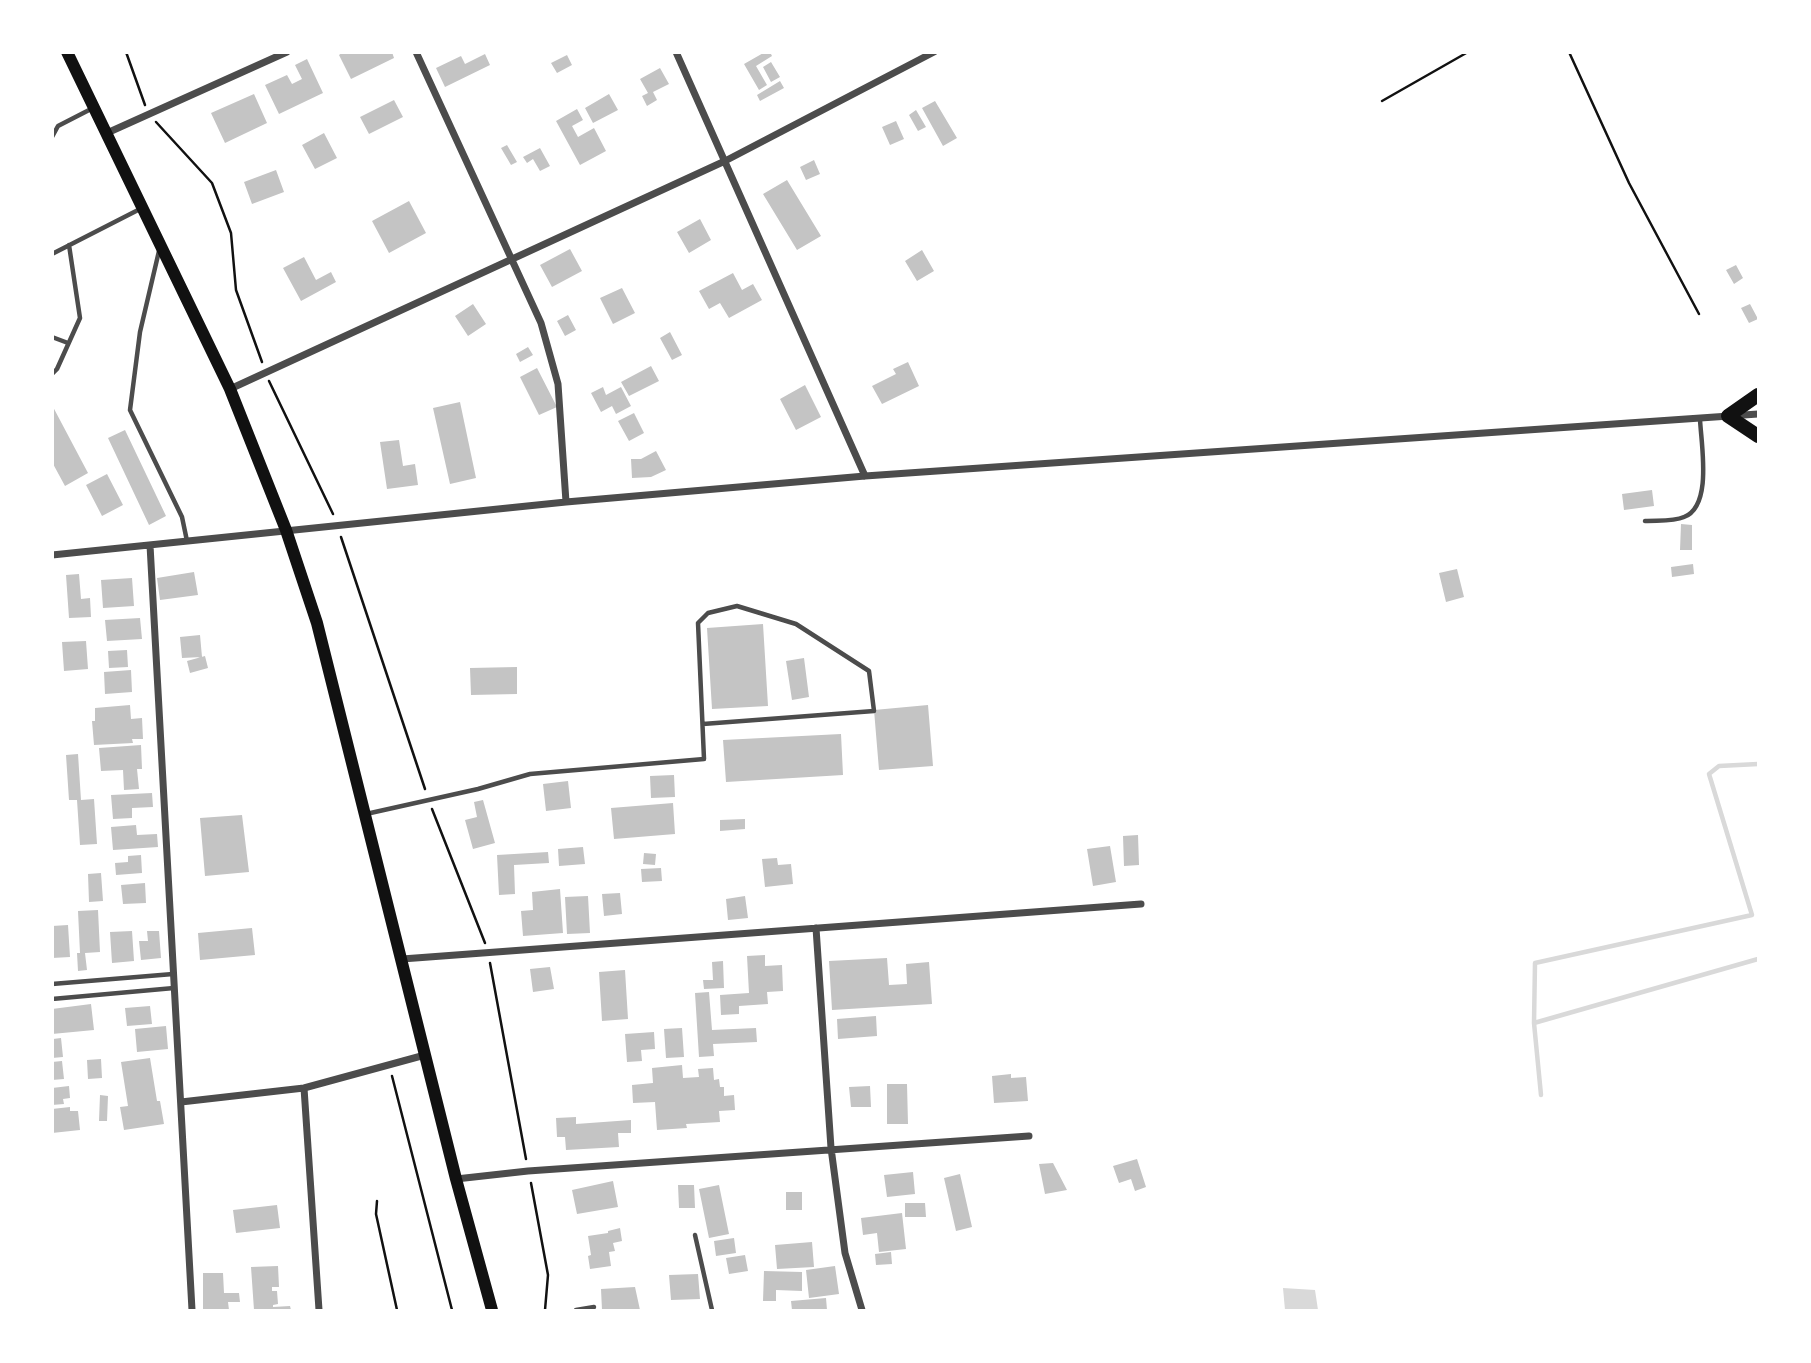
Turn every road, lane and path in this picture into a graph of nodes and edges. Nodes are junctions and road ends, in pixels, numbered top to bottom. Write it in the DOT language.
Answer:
graph roads {
  1 [pos="67,52"];
  2 [pos="126,52"];
  3 [pos="287,52"];
  4 [pos="416,52"];
  5 [pos="676,52"];
  6 [pos="934,52"];
  7 [pos="1468,52"];
  8 [pos="1569,52"];
  9 [pos="1382,102"];
  10 [pos="94,107"];
  11 [pos="148,114"];
  12 [pos="55,125"];
  13 [pos="107,133"];
  14 [pos="52,137"];
  15 [pos="725,161"];
  16 [pos="143,208"];
  17 [pos="161,244"];
  18 [pos="69,245"];
  19 [pos="52,254"];
  20 [pos="513,260"];
  21 [pos="1699,314"];
  22 [pos="52,337"];
  23 [pos="68,343"];
  24 [pos="265,373"];
  25 [pos="52,374"];
  26 [pos="230,389"];
  27 [pos="1759,395"];
  28 [pos="1759,414"];
  29 [pos="1728,416"];
  30 [pos="1700,418"];
  31 [pos="1759,436"];
  32 [pos="865,476"];
  33 [pos="566,502"];
  34 [pos="1645,521"];
  35 [pos="337,525"];
  36 [pos="286,530"];
  37 [pos="187,541"];
  38 [pos="150,545"];
  39 [pos="52,555"];
  40 [pos="702,724"];
  41 [pos="429,800"];
  42 [pos="366,814"];
  43 [pos="1141,904"];
  44 [pos="816,928"];
  45 [pos="489,953"];
  46 [pos="402,959"];
  47 [pos="174,974"];
  48 [pos="52,984"];
  49 [pos="174,987"];
  50 [pos="52,999"];
  51 [pos="425,1055"];
  52 [pos="389,1065"];
  53 [pos="304,1087"];
  54 [pos="181,1102"];
  55 [pos="1029,1136"];
  56 [pos="831,1148"];
  57 [pos="528,1171"];
  58 [pos="456,1179"];
  59 [pos="377,1200"];
  60 [pos="695,1235"];
  61 [pos="594,1307"];
  62 [pos="192,1311"];
  63 [pos="319,1311"];
  64 [pos="397,1311"];
  65 [pos="452,1311"];
  66 [pos="492,1311"];
  67 [pos="545,1311"];
  68 [pos="576,1311"];
  69 [pos="712,1311"];
  70 [pos="862,1311"];
  1 -- 10 [label="main road"];
  2 -- 11 [label="path"];
  3 -- 11 [label="street"];
  4 -- 20 [label="street"];
  5 -- 15 [label="street"];
  6 -- 15 [label="street"];
  7 -- 9 [label="path"];
  8 -- 21 [label="path"];
  10 -- 12 [label="lane"];
  10 -- 13 [label="main road"];
  11 -- 13 [label="street"];
  11 -- 24 [label="path"];
  12 -- 14 [label="lane"];
  13 -- 16 [label="main road"];
  15 -- 20 [label="street"];
  15 -- 32 [label="street"];
  16 -- 17 [label="main road"];
  16 -- 18 [label="lane"];
  17 -- 26 [label="main road"];
  17 -- 37 [label="lane"];
  18 -- 19 [label="lane"];
  18 -- 23 [label="lane"];
  20 -- 24 [label="street"];
  20 -- 33 [label="street"];
  22 -- 23 [label="lane"];
  23 -- 25 [label="lane"];
  24 -- 26 [label="street"];
  24 -- 35 [label="path"];
  26 -- 36 [label="main road"];
  27 -- 29 [label="highway"];
  28 -- 29 [label="street"];
  29 -- 30 [label="street"];
  29 -- 31 [label="highway"];
  30 -- 32 [label="street"];
  30 -- 34 [label="lane"];
  32 -- 33 [label="street"];
  33 -- 35 [label="street"];
  35 -- 36 [label="street"];
  35 -- 41 [label="path"];
  36 -- 37 [label="street"];
  36 -- 42 [label="main road"];
  37 -- 38 [label="street"];
  38 -- 39 [label="street"];
  38 -- 47 [label="street"];
  40 -- 40 [label="lane"];
  40 -- 41 [label="lane"];
  41 -- 42 [label="lane"];
  41 -- 45 [label="path"];
  42 -- 46 [label="main road"];
  43 -- 44 [label="street"];
  44 -- 45 [label="street"];
  44 -- 56 [label="street"];
  45 -- 46 [label="street"];
  45 -- 57 [label="path"];
  46 -- 51 [label="main road"];
  47 -- 48 [label="lane"];
  47 -- 49 [label="street"];
  49 -- 50 [label="lane"];
  49 -- 54 [label="street"];
  51 -- 52 [label="street"];
  51 -- 58 [label="main road"];
  52 -- 53 [label="street"];
  52 -- 65 [label="path"];
  53 -- 54 [label="street"];
  53 -- 63 [label="street"];
  54 -- 62 [label="street"];
  55 -- 56 [label="street"];
  56 -- 57 [label="street"];
  56 -- 70 [label="street"];
  57 -- 58 [label="street"];
  57 -- 67 [label="path"];
  58 -- 66 [label="main road"];
  59 -- 64 [label="path"];
  60 -- 69 [label="lane"];
  61 -- 68 [label="lane"];
}
